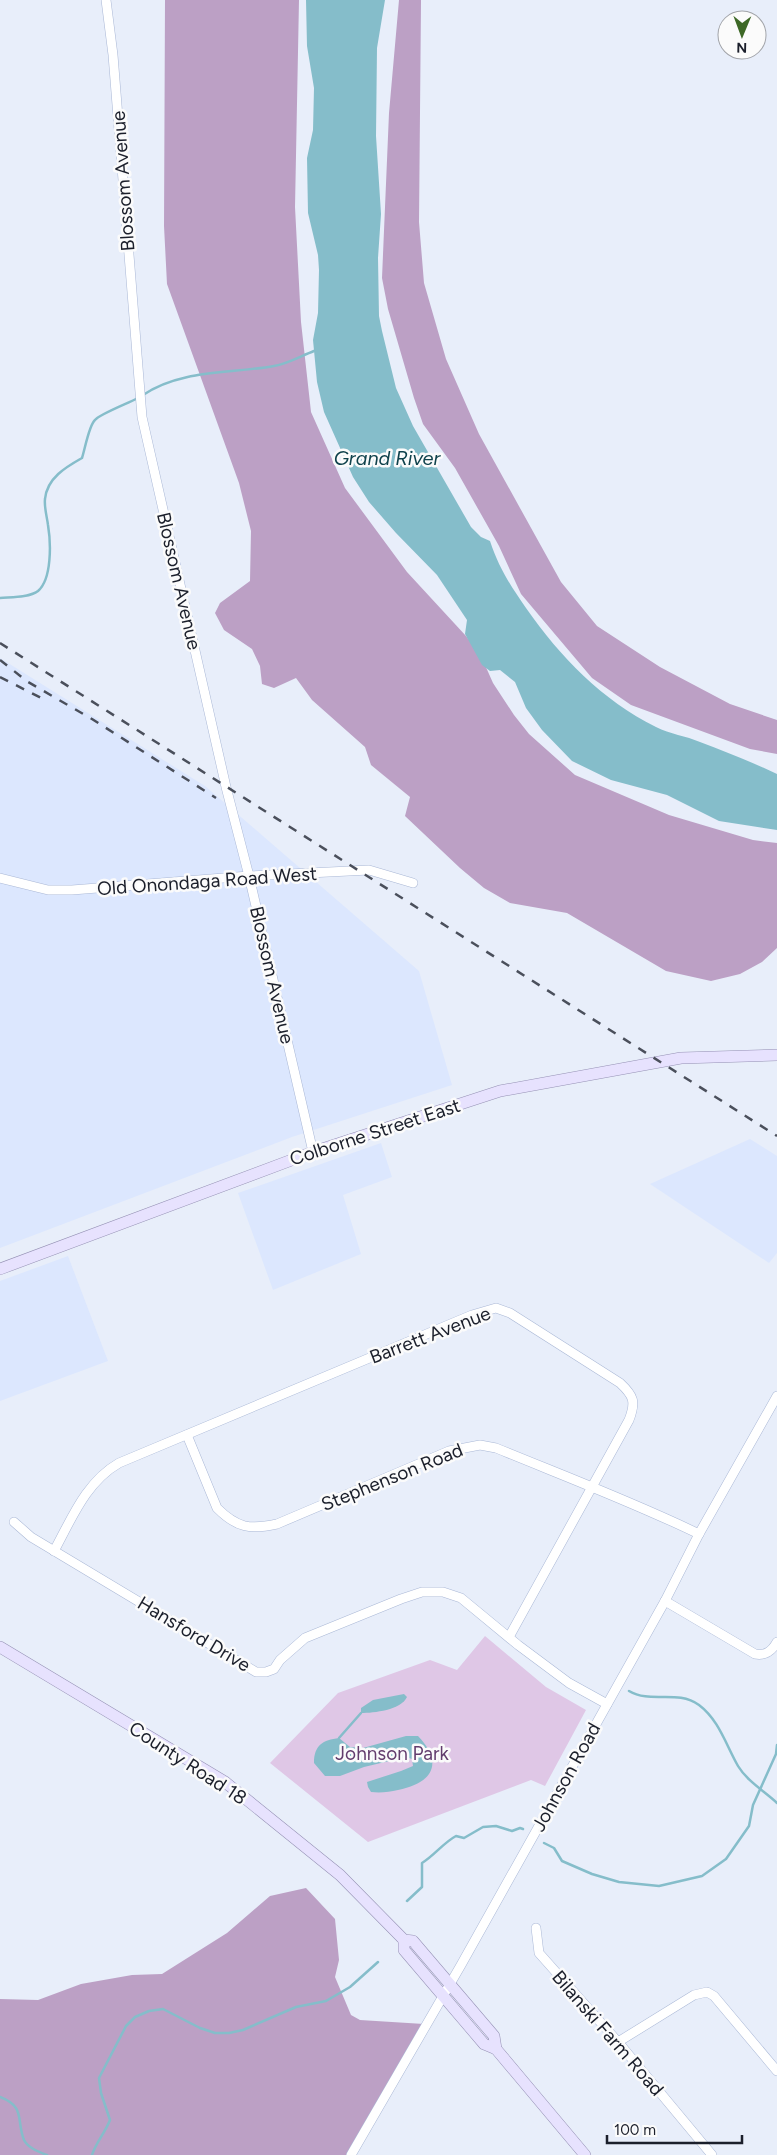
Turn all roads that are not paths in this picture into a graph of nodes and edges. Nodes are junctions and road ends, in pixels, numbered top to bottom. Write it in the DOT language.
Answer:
graph roads {
  1 [pos="106,0"];
  2 [pos="249,876"];
  3 [pos="0,878"];
  4 [pos="413,883"];
  5 [pos="771,1055"];
  6 [pos="313,1152"];
  7 [pos="0,1269"];
  8 [pos="777,1396"];
  9 [pos="186,1435"];
  10 [pos="592,1488"];
  11 [pos="14,1522"];
  12 [pos="699,1534"];
  13 [pos="54,1551"];
  14 [pos="665,1601"];
  15 [pos="510,1637"];
  16 [pos="777,1642"];
  17 [pos="0,1648"];
  18 [pos="607,1704"];
  19 [pos="536,1928"];
  20 [pos="404,1940"];
  21 [pos="450,1984"];
  22 [pos="443,1996"];
  23 [pos="618,2042"];
  24 [pos="496,2050"];
  25 [pos="777,2071"];
  26 [pos="351,2155"];
  27 [pos="585,2155"];
  28 [pos="712,2155"];
  1 -- 2 [label="street, Blossom Avenue"];
  2 -- 3 [label="street, Old Onondaga Road West"];
  2 -- 4 [label="street, Old Onondaga Road West"];
  2 -- 6 [label="street, Blossom Avenue"];
  5 -- 6 [label="main road, Colborne Street East"];
  6 -- 7 [label="main road, Colborne Street East"];
  8 -- 12 [label="street, Johnson Road"];
  9 -- 10 [label="street, Stephenson Road"];
  9 -- 10 [label="street, Barrett Avenue"];
  9 -- 13 [label="street, Barrett Avenue"];
  10 -- 12 [label="street, Stephenson Road"];
  10 -- 15 [label="street, Barrett Avenue"];
  11 -- 13 [label="street, Hansford Drive"];
  12 -- 14 [label="street, Johnson Road"];
  13 -- 15 [label="street, Hansford Drive"];
  14 -- 16 [label="street"];
  14 -- 18 [label="street, Johnson Road"];
  15 -- 18 [label="street, Hansford Drive"];
  17 -- 20 [label="main road, County Road 18"];
  18 -- 21 [label="street, Johnson Road"];
  19 -- 23 [label="street, Bilanski Farm Road"];
  20 -- 21 [label="main road, County Road 18"];
  20 -- 22 [label="main road, County Road 18"];
  21 -- 22 [label="street, Johnson Road"];
  21 -- 24 [label="main road, County Road 18"];
  22 -- 24 [label="main road, County Road 18"];
  22 -- 26 [label="street, Johnson Road"];
  23 -- 25 [label="street"];
  23 -- 28 [label="street, Bilanski Farm Road"];
  24 -- 27 [label="main road, County Road 18"];
}
